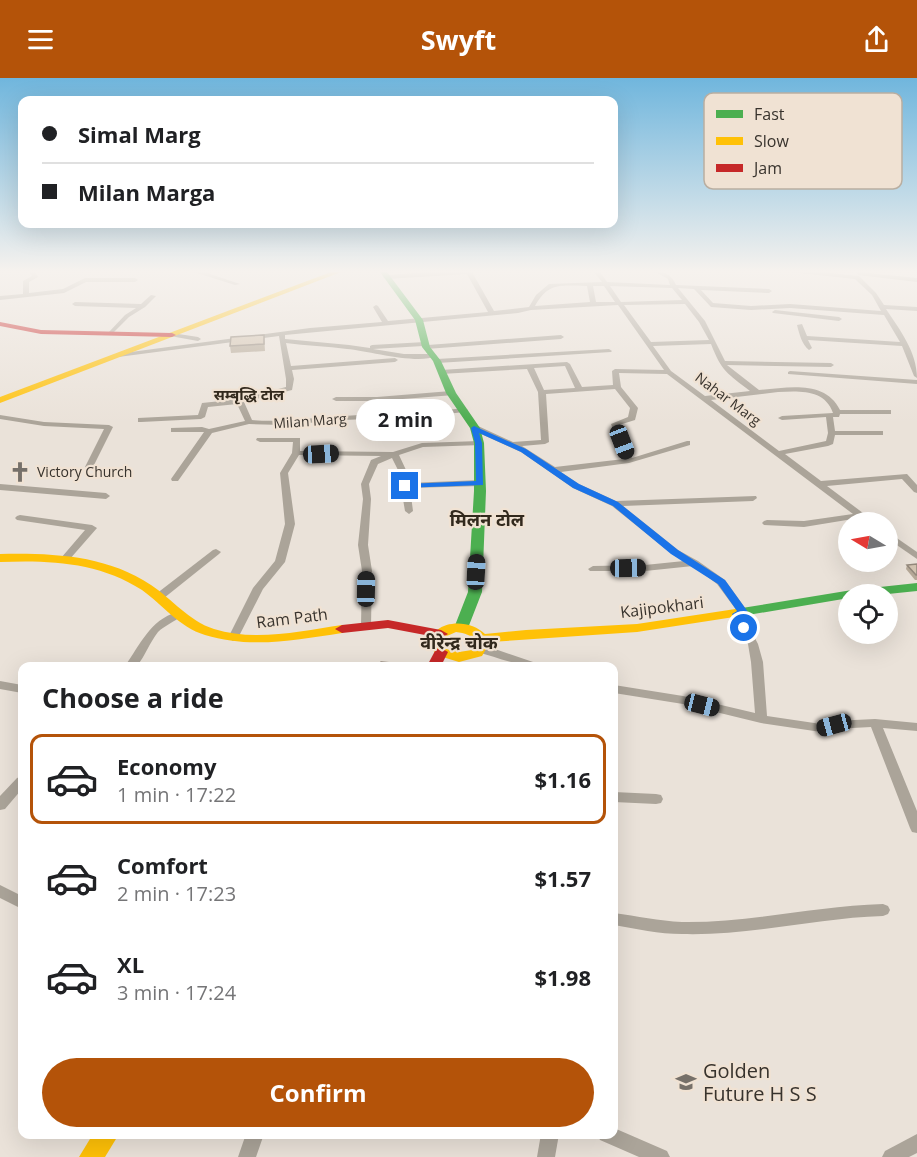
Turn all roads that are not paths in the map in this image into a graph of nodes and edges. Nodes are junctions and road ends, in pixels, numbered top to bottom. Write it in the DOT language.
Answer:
graph roads {
  1 [pos="120,322"];
  2 [pos="207,322"];
  3 [pos="400,322"];
  4 [pos="420,322"];
  5 [pos="633,322"];
  6 [pos="703,322"];
  7 [pos="892,322"];
  8 [pos="0,324"];
  9 [pos="387,324"];
  10 [pos="800,325"];
  11 [pos="111,333"];
  12 [pos="172,336"];
  13 [pos="561,337"];
  14 [pos="282,338"];
  15 [pos="804,338"];
  16 [pos="219,341"];
  17 [pos="916,341"];
  18 [pos="713,342"];
  19 [pos="904,342"];
  20 [pos="648,344"];
  21 [pos="356,348"];
  22 [pos="809,348"];
  23 [pos="609,351"];
  24 [pos="118,355"];
  25 [pos="430,356"];
  26 [pos="722,363"];
  27 [pos="831,365"];
  28 [pos="529,366"];
  29 [pos="288,368"];
  30 [pos="669,372"];
  31 [pos="790,372"];
  32 [pos="917,376"];
  33 [pos="917,382"];
  34 [pos="617,387"];
  35 [pos="579,389"];
  36 [pos="542,392"];
  37 [pos="757,392"];
  38 [pos="451,393"];
  39 [pos="705,398"];
  40 [pos="336,399"];
  41 [pos="0,400"];
  42 [pos="240,402"];
  43 [pos="464,411"];
  44 [pos="888,412"];
  45 [pos="833,414"];
  46 [pos="0,417"];
  47 [pos="782,418"];
  48 [pos="141,420"];
  49 [pos="249,422"];
  50 [pos="474,428"];
  51 [pos="174,430"];
  52 [pos="209,430"];
  53 [pos="832,433"];
  54 [pos="880,433"];
  55 [pos="260,440"];
  56 [pos="478,443"];
  57 [pos="687,443"];
  58 [pos="511,444"];
  59 [pos="296,453"];
  60 [pos="778,453"];
  61 [pos="394,454"];
  62 [pos="629,461"];
  63 [pos="89,466"];
  64 [pos="553,470"];
  65 [pos="904,476"];
  66 [pos="175,479"];
  67 [pos="917,482"];
  68 [pos="480,483"];
  69 [pos="819,484"];
  70 [pos="405,486"];
  71 [pos="0,487"];
  72 [pos="917,490"];
  73 [pos="106,496"];
  74 [pos="753,498"];
  75 [pos="615,504"];
  76 [pos="409,511"];
  77 [pos="857,512"];
  78 [pos="20,518"];
  79 [pos="838,519"];
  80 [pos="766,523"];
  81 [pos="898,542"];
  82 [pos="216,552"];
  83 [pos="917,556"];
  84 [pos="0,558"];
  85 [pos="66,558"];
  86 [pos="695,563"];
  87 [pos="593,569"];
  88 [pos="917,586"];
  89 [pos="160,596"];
  90 [pos="740,613"];
  91 [pos="177,615"];
  92 [pos="366,626"];
  93 [pos="461,628"];
  94 [pos="441,633"];
  95 [pos="233,638"];
  96 [pos="481,644"];
  97 [pos="441,652"];
  98 [pos="133,662"];
  99 [pos="436,662"];
  100 [pos="521,662"];
  101 [pos="0,685"];
  102 [pos="18,688"];
  103 [pos="618,689"];
  104 [pos="761,719"];
  105 [pos="875,723"];
  106 [pos="917,727"];
  107 [pos="18,785"];
  108 [pos="618,797"];
  109 [pos="656,799"];
  110 [pos="0,805"];
  111 [pos="917,828"];
  112 [pos="0,891"];
  113 [pos="18,901"];
  114 [pos="883,910"];
  115 [pos="618,920"];
  116 [pos="104,1139"];
  117 [pos="253,1139"];
  118 [pos="549,1139"];
  119 [pos="618,1139"];
  120 [pos="917,1143"];
  121 [pos="91,1157"];
  122 [pos="247,1157"];
  123 [pos="546,1157"];
  124 [pos="661,1157"];
  125 [pos="891,1157"];
  1 -- 11 [label="street"];
  2 -- 12 [label="main road"];
  3 -- 9 [label="street"];
  4 -- 25 [label="main road"];
  5 -- 20 [label="street, Nahar Marg"];
  6 -- 18 [label="street"];
  7 -- 19 [label="street"];
  8 -- 11 [label="main road"];
  9 -- 14 [label="street"];
  10 -- 15 [label="street"];
  11 -- 12 [label="main road"];
  12 -- 16 [label="street"];
  12 -- 24 [label="main road"];
  13 -- 25 [label="street"];
  14 -- 16 [label="street"];
  14 -- 21 [label="street"];
  14 -- 29 [label="street"];
  15 -- 19 [label="street"];
  15 -- 22 [label="street"];
  16 -- 24 [label="street"];
  17 -- 19 [label="street"];
  18 -- 20 [label="street"];
  18 -- 26 [label="street"];
  19 -- 32 [label="street"];
  20 -- 30 [label="street, Nahar Marg"];
  21 -- 25 [label="street"];
  21 -- 25 [label="street"];
  23 -- 25 [label="street"];
  24 -- 41 [label="main road"];
  25 -- 28 [label="street"];
  25 -- 29 [label="street"];
  25 -- 38 [label="main road"];
  26 -- 27 [label="street"];
  26 -- 37 [label="street"];
  28 -- 35 [label="street"];
  28 -- 36 [label="street"];
  29 -- 42 [label="street"];
  30 -- 34 [label="street"];
  30 -- 39 [label="street, Nahar Marg"];
  31 -- 33 [label="street"];
  34 -- 35 [label="street"];
  34 -- 62 [label="street"];
  35 -- 36 [label="street"];
  36 -- 58 [label="street"];
  37 -- 39 [label="street"];
  37 -- 45 [label="street"];
  38 -- 40 [label="street"];
  38 -- 43 [label="main road"];
  39 -- 60 [label="street, Nahar Marg"];
  42 -- 48 [label="street"];
  42 -- 49 [label="street, Milan Marg"];
  43 -- 49 [label="street, Milan Marg"];
  43 -- 50 [label="main road"];
  44 -- 45 [label="street"];
  45 -- 47 [label="street"];
  45 -- 53 [label="street"];
  46 -- 63 [label="street"];
  49 -- 52 [label="street"];
  50 -- 56 [label="main road"];
  50 -- 58 [label="street"];
  51 -- 52 [label="street"];
  52 -- 66 [label="street"];
  53 -- 54 [label="street"];
  53 -- 60 [label="street"];
  55 -- 59 [label="street"];
  56 -- 61 [label="street"];
  56 -- 68 [label="main road"];
  57 -- 62 [label="street"];
  58 -- 64 [label="street"];
  59 -- 61 [label="street"];
  59 -- 95 [label="street"];
  60 -- 69 [label="street, Nahar Marg"];
  61 -- 70 [label="street"];
  61 -- 92 [label="street"];
  62 -- 64 [label="street"];
  64 -- 75 [label="street"];
  65 -- 67 [label="street"];
  65 -- 69 [label="street"];
  65 -- 72 [label="street"];
  68 -- 70 [label="street"];
  68 -- 93 [label="main road"];
  69 -- 77 [label="street, Nahar Marg"];
  70 -- 76 [label="street"];
  71 -- 73 [label="street"];
  74 -- 75 [label="street"];
  75 -- 86 [label="street"];
  78 -- 85 [label="street"];
  79 -- 80 [label="street"];
  81 -- 83 [label="street"];
  82 -- 89 [label="street"];
  84 -- 85 [label="main road, Ram Path"];
  85 -- 89 [label="main road, Ram Path"];
  86 -- 87 [label="street"];
  86 -- 90 [label="street"];
  88 -- 90 [label="main road, Kajipokhari"];
  89 -- 91 [label="main road, Ram Path"];
  90 -- 96 [label="main road, Kajipokhari"];
  90 -- 104 [label="street"];
  91 -- 95 [label="main road, Ram Path"];
  91 -- 98 [label="street"];
  92 -- 94 [label="main road, Ram Path"];
  92 -- 95 [label="main road, Ram Path"];
  93 -- 94 [label="main road"];
  93 -- 96 [label="main road"];
  94 -- 97 [label="main road"];
  96 -- 97 [label="main road"];
  96 -- 100 [label="street"];
  97 -- 99 [label="main road"];
  101 -- 102 [label="street"];
  103 -- 104 [label="street"];
  104 -- 105 [label="street"];
  105 -- 106 [label="street"];
  105 -- 111 [label="street"];
  107 -- 110 [label="street"];
  108 -- 109 [label="street"];
  112 -- 113 [label="street"];
  114 -- 115 [label="street"];
  116 -- 121 [label="main road"];
  117 -- 122 [label="street"];
  118 -- 123 [label="street"];
  119 -- 124 [label="street"];
  120 -- 125 [label="street"];
}
